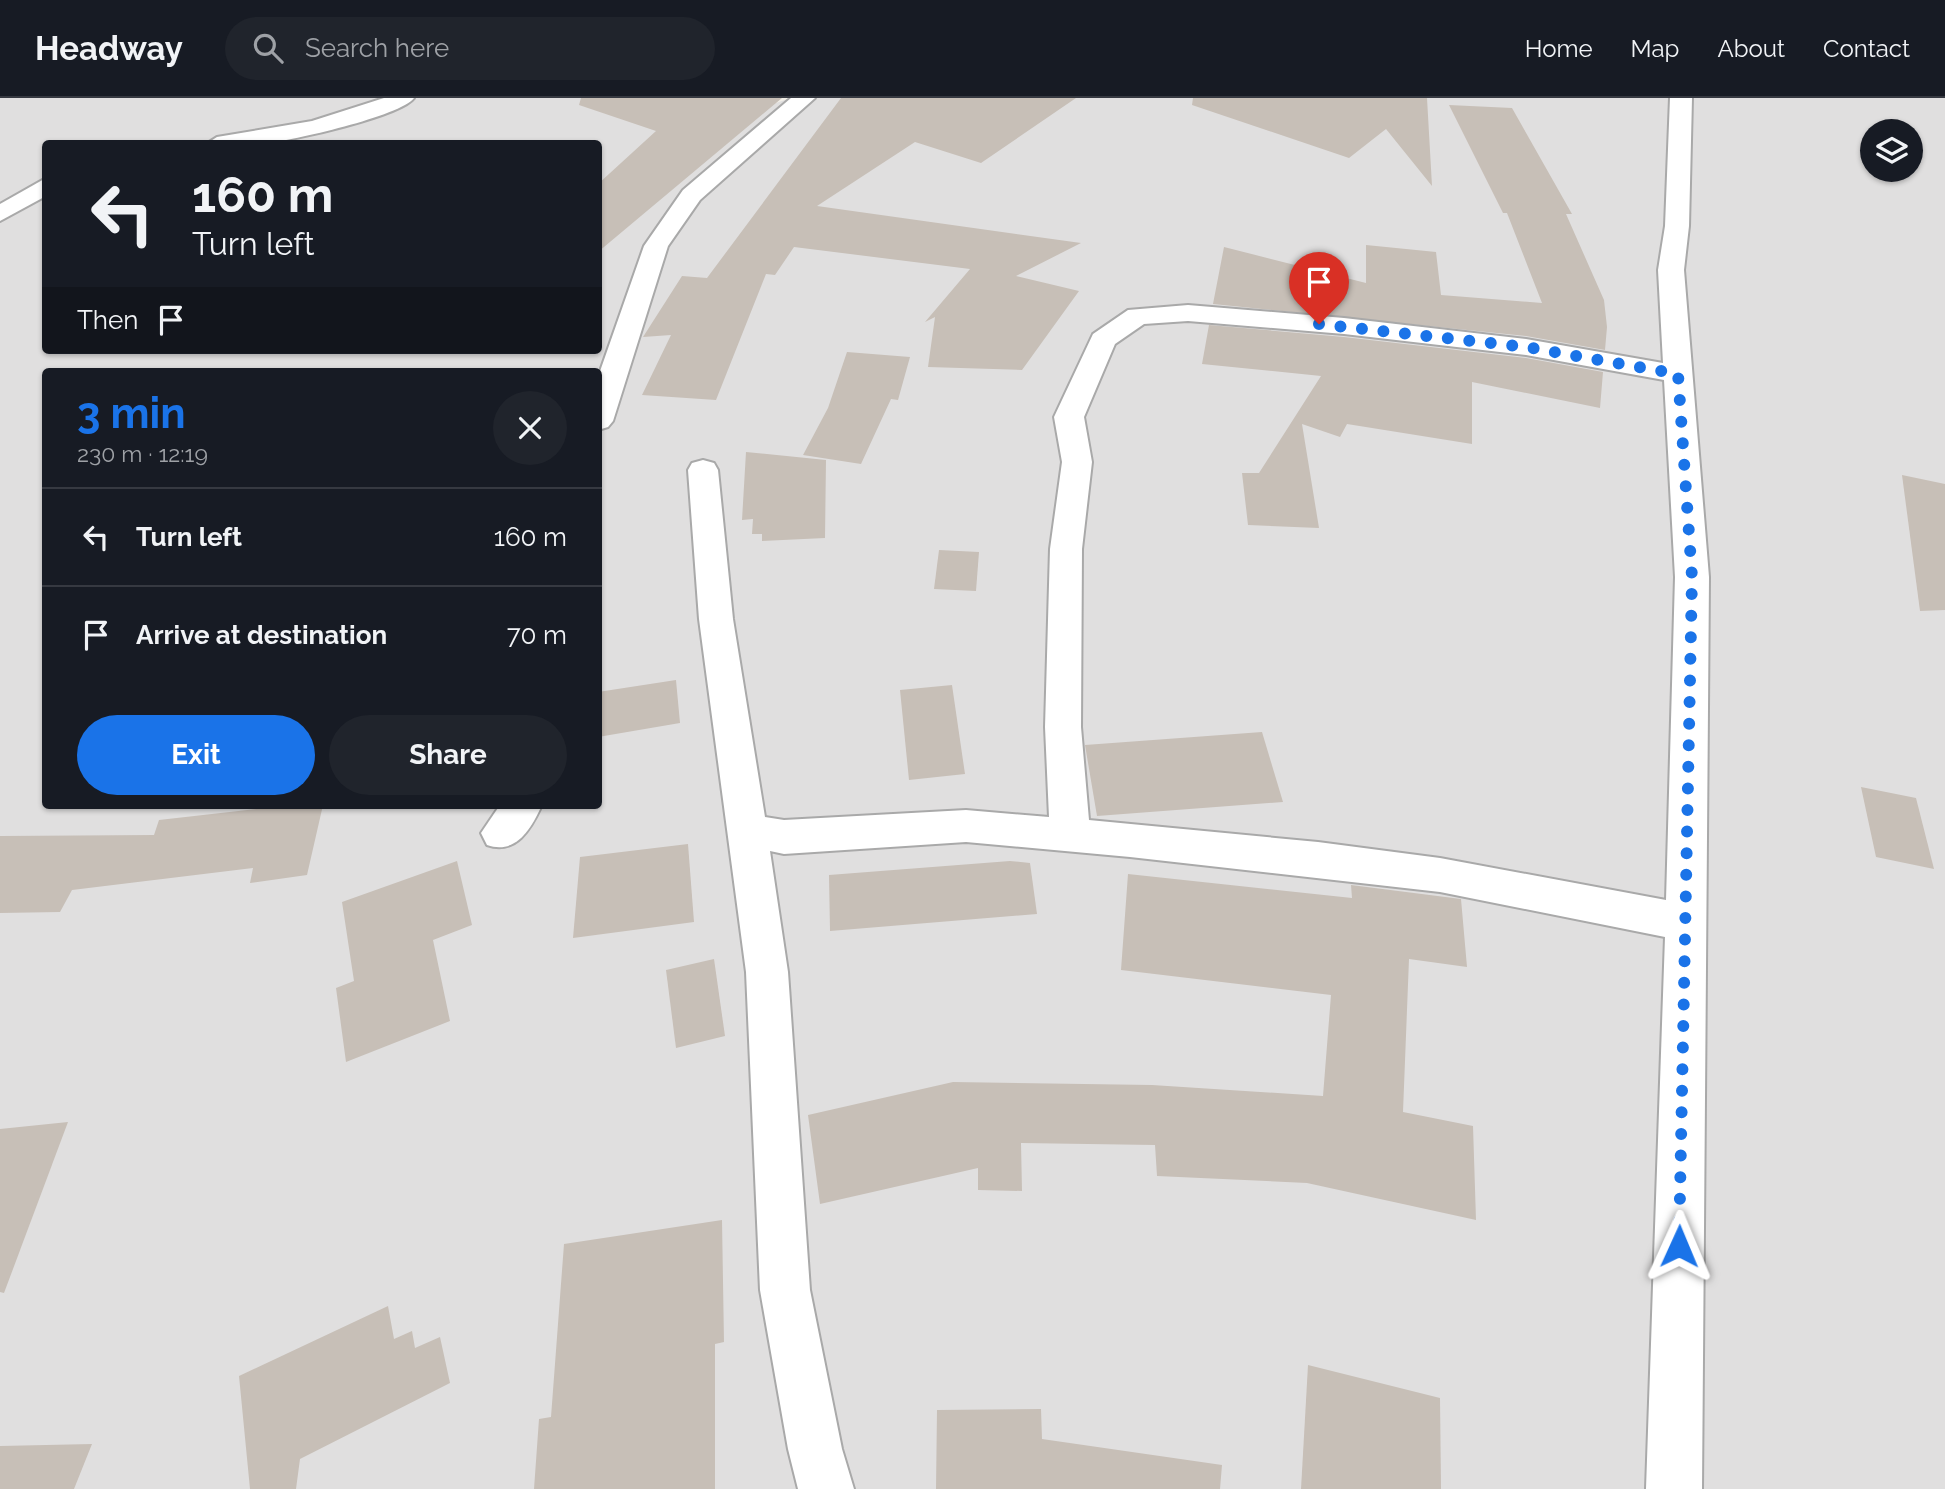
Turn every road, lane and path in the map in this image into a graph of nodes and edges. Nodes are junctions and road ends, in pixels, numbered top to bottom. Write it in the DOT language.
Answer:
graph roads {
  1 [pos="403,98"];
  2 [pos="804,98"];
  3 [pos="1681,98"];
  4 [pos="245,140"];
  5 [pos="42,188"];
  6 [pos="0,214"];
  7 [pos="1678,374"];
  8 [pos="602,408"];
  9 [pos="703,470"];
  10 [pos="747,830"];
  11 [pos="1070,835"];
  12 [pos="1684,922"];
  13 [pos="826,1489"];
  14 [pos="1675,1489"];
  1 -- 4 [label="street"];
  2 -- 8 [label="street"];
  3 -- 7 [label="street"];
  5 -- 6 [label="street"];
  7 -- 11 [label="street"];
  7 -- 12 [label="street"];
  9 -- 10 [label="street"];
  10 -- 11 [label="street"];
  10 -- 13 [label="street"];
  11 -- 12 [label="street"];
  12 -- 14 [label="street"];
}
